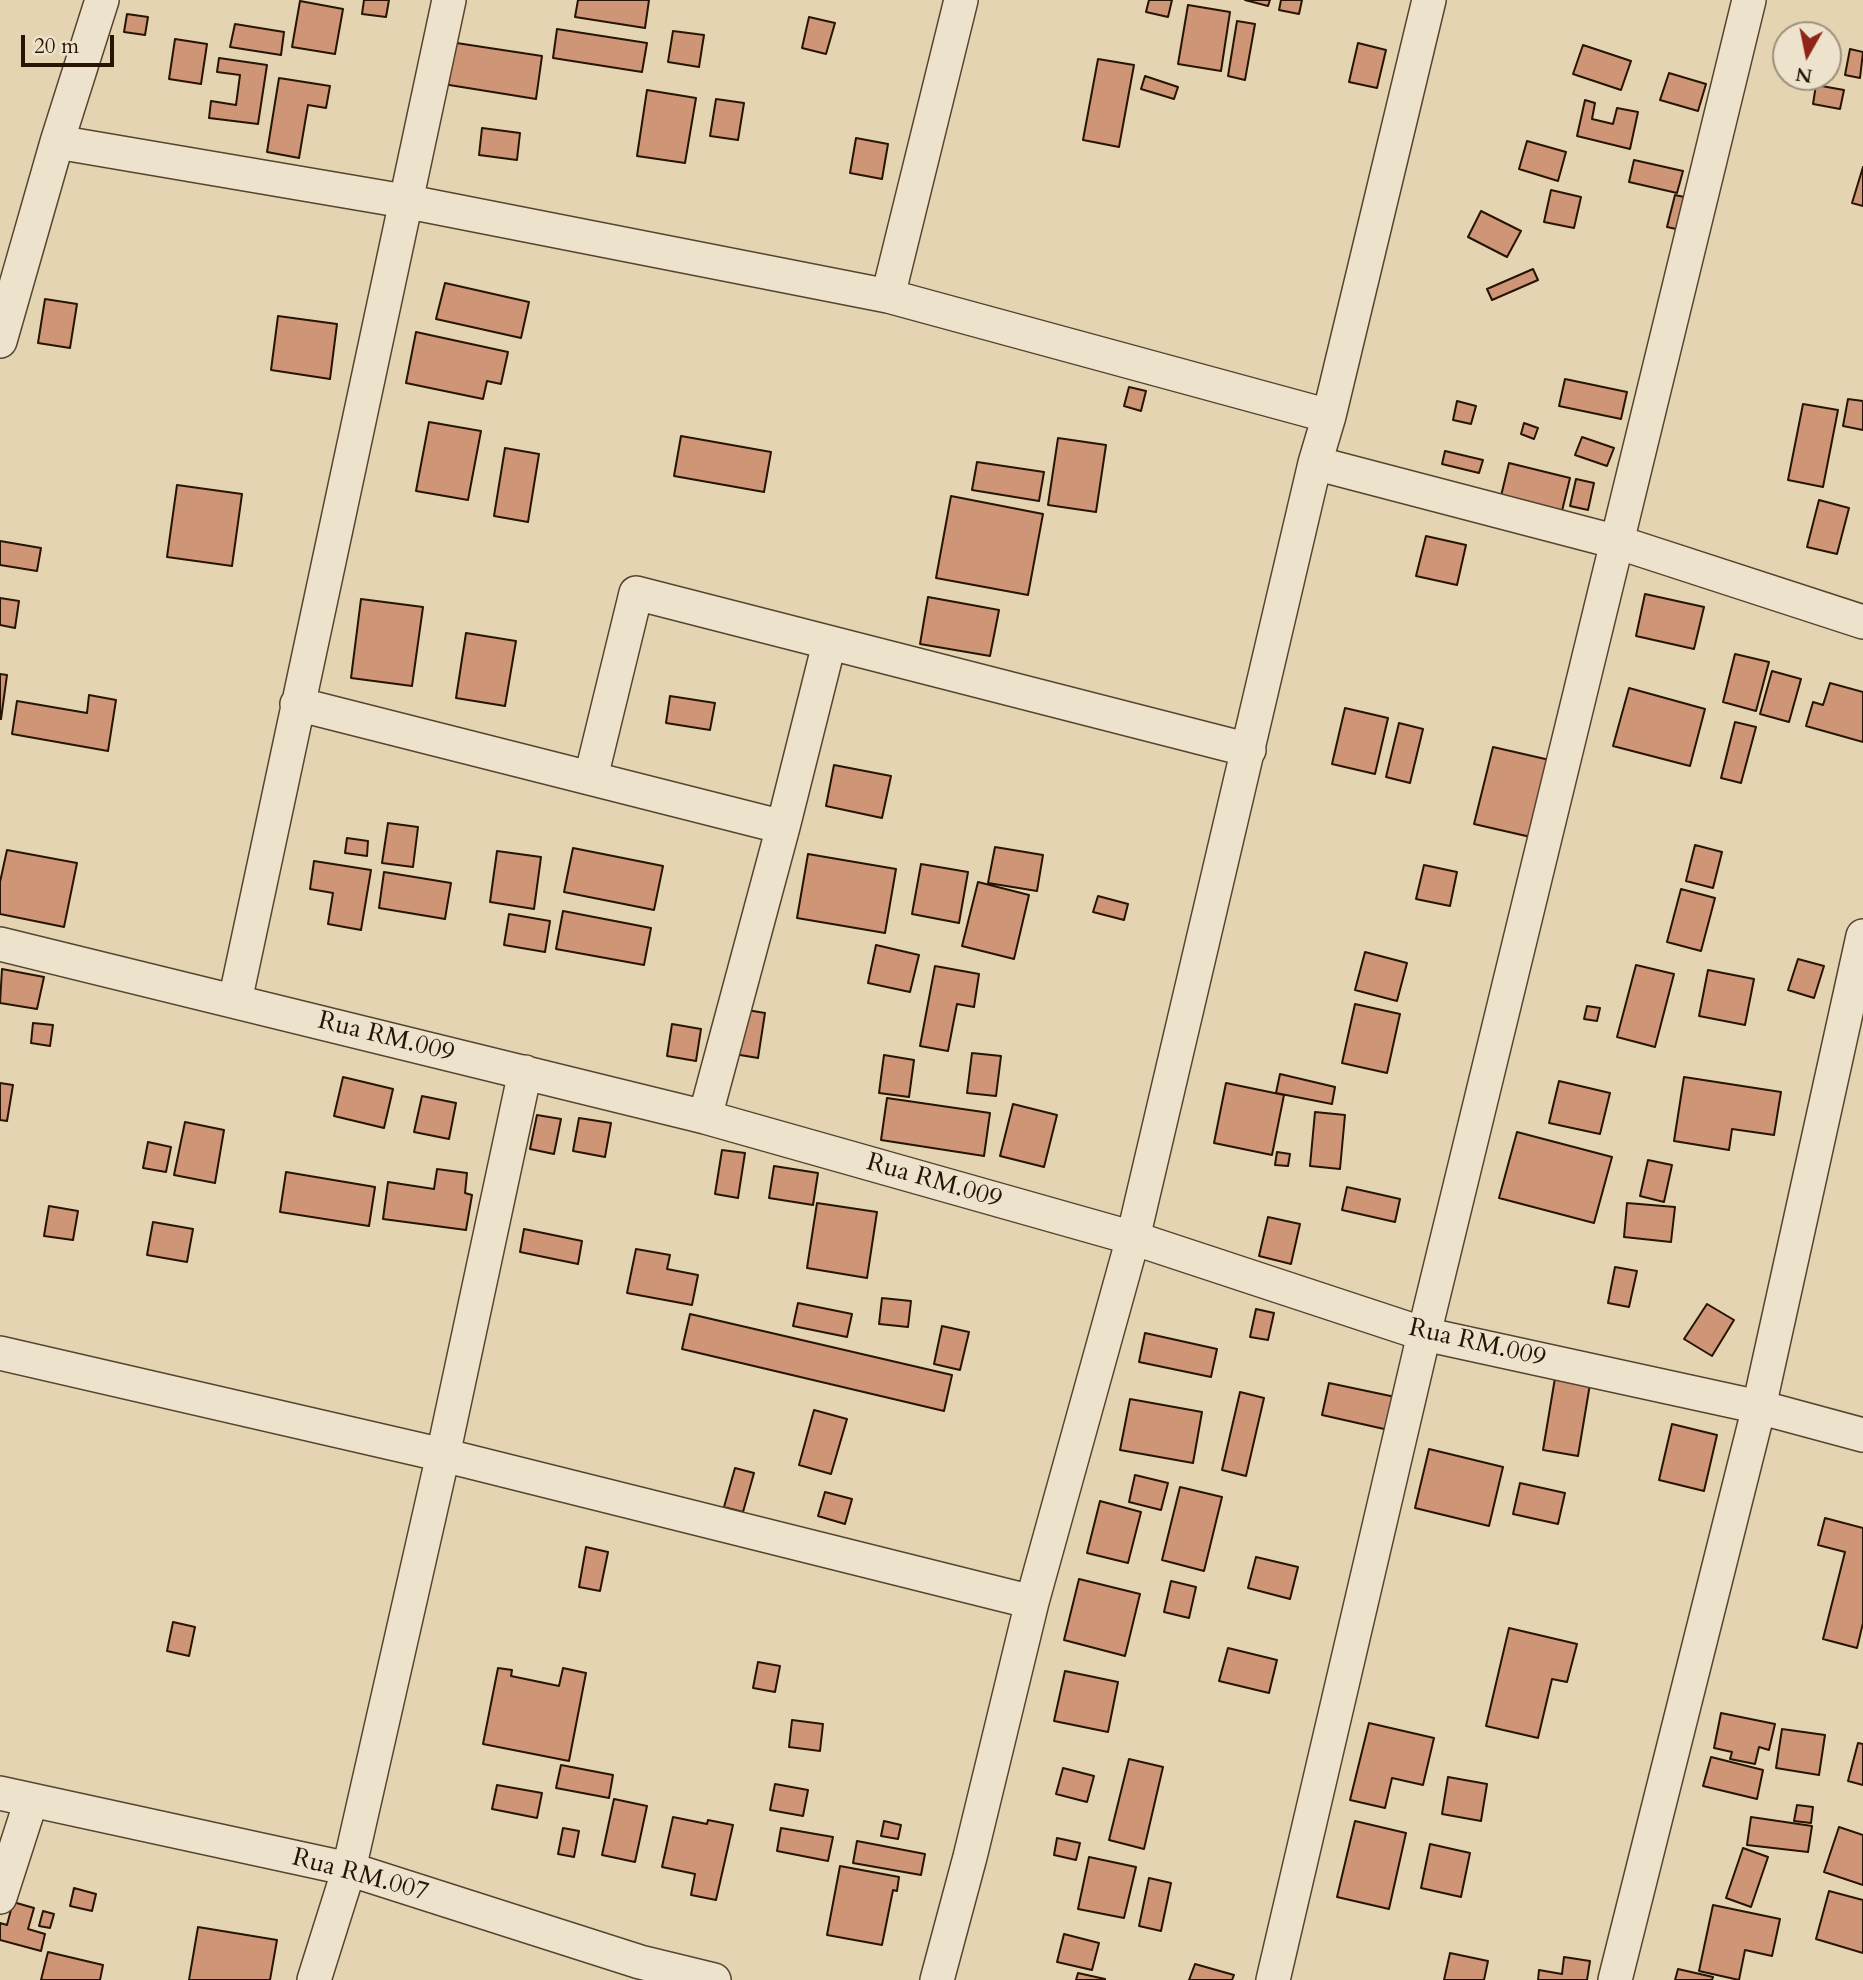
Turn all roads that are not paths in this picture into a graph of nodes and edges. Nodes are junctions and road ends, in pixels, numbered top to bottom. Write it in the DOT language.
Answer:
graph roads {
  1 [pos="102,0"];
  2 [pos="449,0"];
  3 [pos="961,0"];
  4 [pos="1429,0"];
  5 [pos="1749,0"];
  6 [pos="57,142"];
  7 [pos="404,201"];
  8 [pos="888,296"];
  9 [pos="2,325"];
  10 [pos="1329,416"];
  11 [pos="1315,463"];
  12 [pos="1617,542"];
  13 [pos="1863,622"];
  14 [pos="829,644"];
  15 [pos="297,704"];
  16 [pos="1249,750"];
  17 [pos="591,777"];
  18 [pos="783,827"];
  19 [pos="1863,936"];
  20 [pos="0,944"];
  21 [pos="235,1000"];
  22 [pos="525,1072"];
  23 [pos="705,1117"];
  24 [pos="1132,1238"];
  25 [pos="1424,1334"];
  26 [pos="0,1353"];
  27 [pos="1759,1407"];
  28 [pos="1863,1435"];
  29 [pos="443,1455"];
  30 [pos="1032,1602"];
  31 [pos="15,1797"];
  32 [pos="349,1869"];
  33 [pos="0,1897"];
  34 [pos="637,1971"];
  35 [pos="314,1980"];
  36 [pos="714,1980"];
  37 [pos="937,1980"];
  38 [pos="1273,1980"];
  39 [pos="1615,1980"];
  1 -- 6 [label="street"];
  2 -- 7 [label="street"];
  3 -- 8 [label="street"];
  4 -- 10 [label="street"];
  5 -- 12 [label="street"];
  6 -- 7 [label="street"];
  6 -- 9 [label="street"];
  7 -- 8 [label="street"];
  7 -- 15 [label="street"];
  8 -- 10 [label="street"];
  10 -- 11 [label="street"];
  11 -- 12 [label="street"];
  11 -- 16 [label="street"];
  12 -- 13 [label="street"];
  12 -- 25 [label="street"];
  14 -- 16 [label="street"];
  14 -- 17 [label="street"];
  14 -- 18 [label="street"];
  15 -- 17 [label="street"];
  15 -- 21 [label="street"];
  16 -- 24 [label="street"];
  17 -- 18 [label="street"];
  18 -- 23 [label="street"];
  19 -- 27 [label="street"];
  20 -- 21 [label="street, Rua RM.009"];
  21 -- 22 [label="street, Rua RM.009"];
  22 -- 23 [label="street, Rua RM.009"];
  22 -- 29 [label="street"];
  23 -- 24 [label="street, Rua RM.009"];
  24 -- 25 [label="street, Rua RM.009"];
  24 -- 30 [label="street"];
  25 -- 27 [label="street, Rua RM.009"];
  25 -- 38 [label="street"];
  26 -- 29 [label="street"];
  27 -- 28 [label="street, Rua RM.009"];
  27 -- 39 [label="street"];
  29 -- 30 [label="street"];
  29 -- 32 [label="street"];
  30 -- 37 [label="street"];
  31 -- 32 [label="street, Rua RM.007"];
  31 -- 33 [label="street"];
  32 -- 34 [label="street, Rua RM.007"];
  32 -- 35 [label="street"];
  34 -- 36 [label="street, Rua RM.007"];
}
